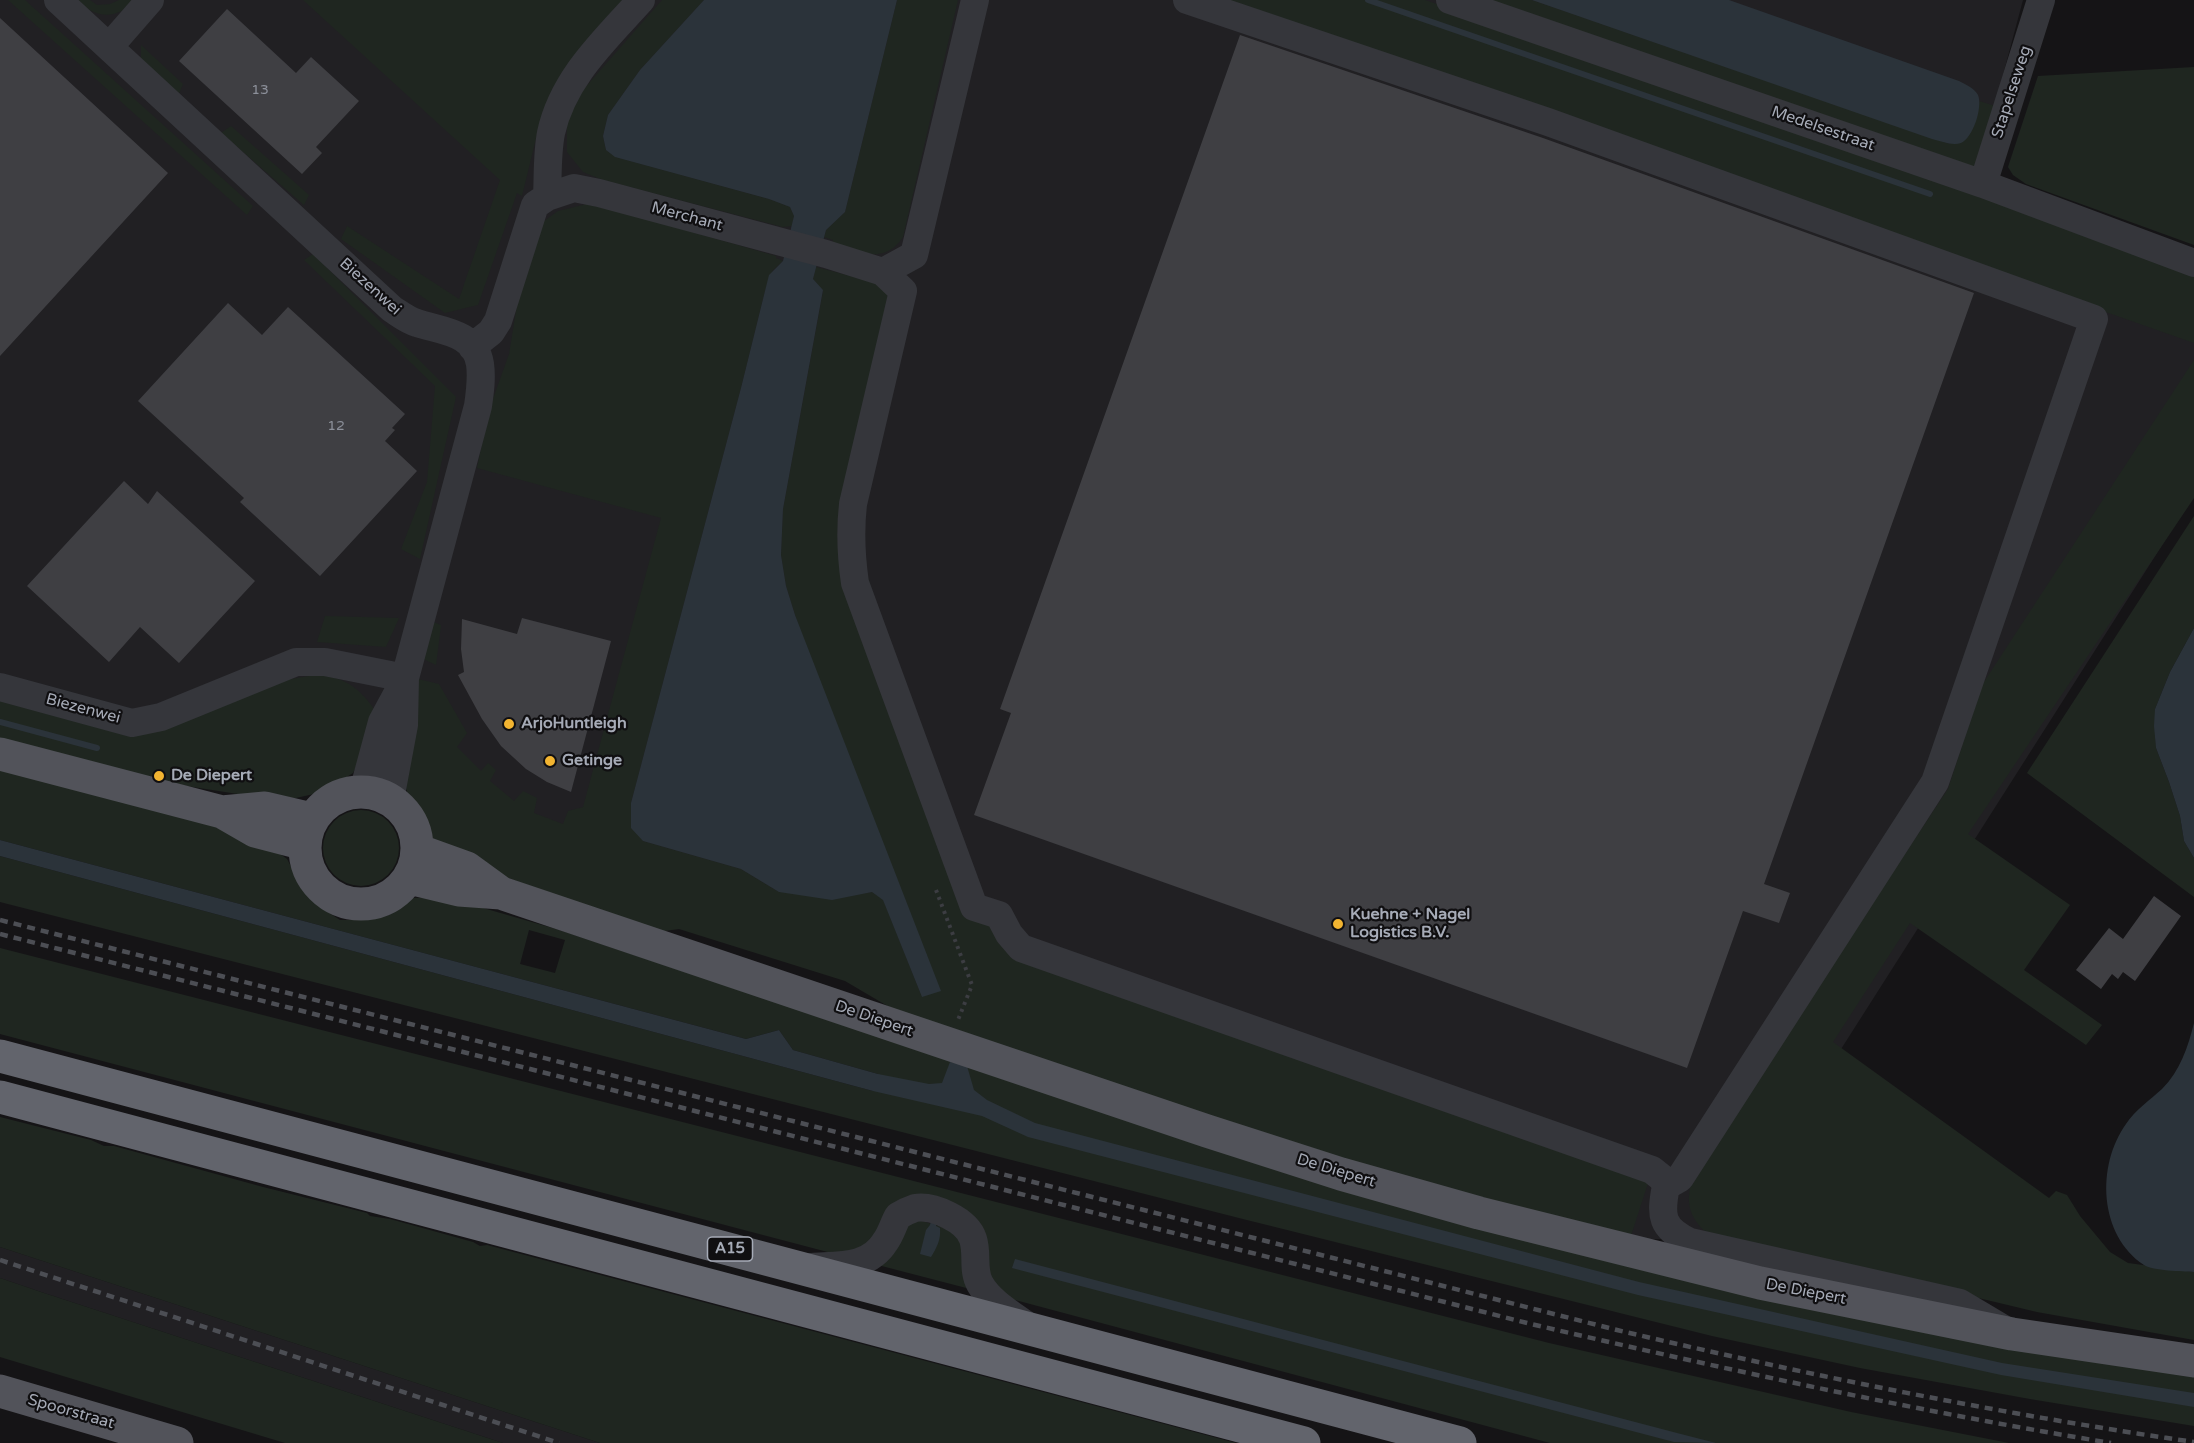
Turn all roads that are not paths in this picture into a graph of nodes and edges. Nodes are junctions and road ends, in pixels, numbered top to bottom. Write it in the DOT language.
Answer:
graph roads {
  1 [pos="58,0"];
  2 [pos="150,0"];
  3 [pos="640,0"];
  4 [pos="975,0"];
  5 [pos="1187,0"];
  6 [pos="1450,0"];
  7 [pos="2041,0"];
  8 [pos="109,47"];
  9 [pos="1983,184"];
  10 [pos="547,197"];
  11 [pos="2194,262"];
  12 [pos="883,272"];
  13 [pos="472,347"];
  14 [pos="405,678"];
  15 [pos="0,687"];
  16 [pos="0,754"];
  17 [pos="376,796"];
  18 [pos="308,832"];
  19 [pos="413,864"];
  20 [pos="0,1056"];
  21 [pos="0,1096"];
  22 [pos="1666,1186"];
  23 [pos="800,1268"];
  24 [pos="1033,1330"];
  25 [pos="2012,1334"];
  26 [pos="2194,1361"];
  27 [pos="0,1392"];
  28 [pos="177,1443"];
  29 [pos="1304,1443"];
  30 [pos="1460,1443"];
  1 -- 8 [label="street, Biezenwei"];
  2 -- 8 [label="street"];
  3 -- 10 [label="street"];
  4 -- 12 [label="street"];
  5 -- 22 [label="street"];
  6 -- 9 [label="street, Medelsestraat"];
  7 -- 9 [label="street, Stapelseweg"];
  8 -- 13 [label="street, Biezenwei"];
  9 -- 11 [label="street, Medelsestraat"];
  10 -- 12 [label="street, Merchant"];
  10 -- 13 [label="street"];
  12 -- 22 [label="street"];
  13 -- 14 [label="street"];
  14 -- 15 [label="street, Biezenwei"];
  14 -- 17 [label="street"];
  16 -- 18 [label="main road"];
  17 -- 18 [label="main road"];
  17 -- 19 [label="main road"];
  18 -- 19 [label="main road"];
  19 -- 25 [label="main road, De Diepert"];
  20 -- 23 [label="highway, A15"];
  21 -- 29 [label="highway, A15"];
  22 -- 25 [label="street"];
  23 -- 24 [label="highway, A15"];
  23 -- 24 [label="street"];
  24 -- 30 [label="highway, A15"];
  25 -- 26 [label="main road, De Diepert"];
  27 -- 28 [label="main road, Spoorstraat"];
}
